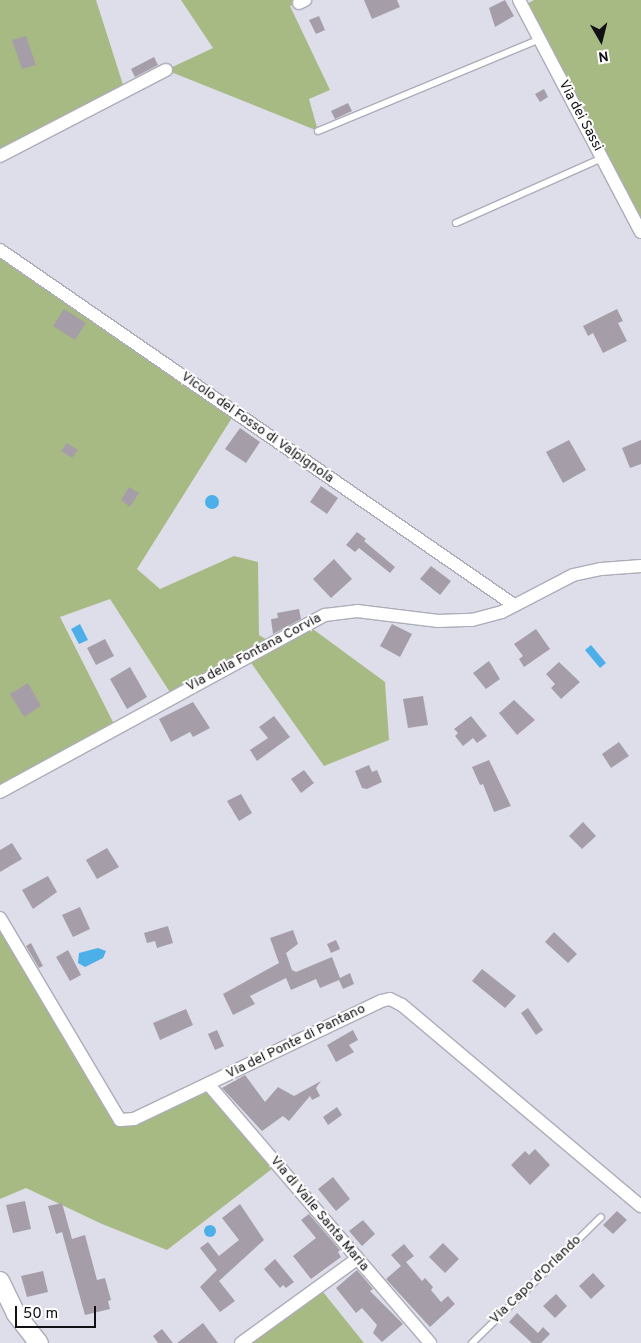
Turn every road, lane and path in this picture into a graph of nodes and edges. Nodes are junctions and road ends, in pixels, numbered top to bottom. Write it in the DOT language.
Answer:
graph roads {
  1 [pos="519,0"];
  2 [pos="540,39"];
  3 [pos="166,70"];
  4 [pos="318,131"];
  5 [pos="0,156"];
  6 [pos="602,158"];
  7 [pos="456,223"];
  8 [pos="641,232"];
  9 [pos="0,250"];
  10 [pos="641,566"];
  11 [pos="514,606"];
  12 [pos="0,792"];
  13 [pos="0,918"];
  14 [pos="209,1085"];
  15 [pos="641,1206"];
  16 [pos="601,1218"];
  17 [pos="357,1259"];
  18 [pos="0,1281"];
  19 [pos="39,1343"];
  20 [pos="241,1343"];
  21 [pos="430,1343"];
  22 [pos="472,1343"];
  1 -- 2 [label="street, Via dei Sassi"];
  2 -- 4 [label="lane"];
  2 -- 6 [label="street, Via dei Sassi"];
  3 -- 5 [label="street"];
  6 -- 7 [label="lane"];
  6 -- 8 [label="street, Via dei Sassi"];
  9 -- 11 [label="street, Vicolo del Fosso di Valpignola"];
  10 -- 11 [label="street, Via della Fontana Corvia"];
  11 -- 12 [label="street, Via della Fontana Corvia"];
  13 -- 14 [label="street, Via del Ponte di Pantano"];
  14 -- 15 [label="street, Via del Ponte di Pantano"];
  14 -- 17 [label="street, Via di Valle Santa Maria"];
  16 -- 22 [label="lane, Via Capo d'Orlando"];
  17 -- 20 [label="street"];
  17 -- 21 [label="street, Via di Valle Santa Maria"];
  18 -- 19 [label="street"];
}
